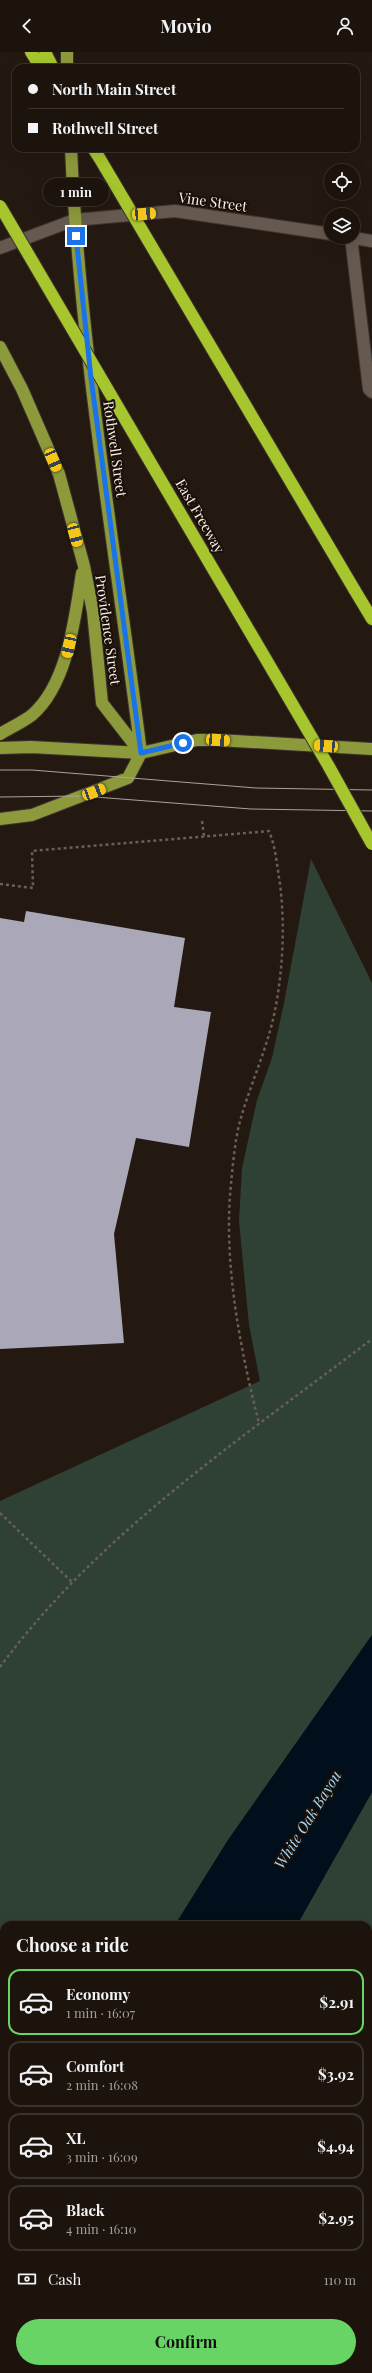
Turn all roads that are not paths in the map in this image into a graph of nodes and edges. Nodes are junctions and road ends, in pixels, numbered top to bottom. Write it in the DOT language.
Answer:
graph roads {
  1 [pos="30,52"];
  2 [pos="45,52"];
  3 [pos="67,52"];
  4 [pos="38,64"];
  5 [pos="51,64"];
  6 [pos="67,64"];
  7 [pos="71,152"];
  8 [pos="96,152"];
  9 [pos="0,206"];
  10 [pos="74,220"];
  11 [pos="324,233"];
  12 [pos="360,239"];
  13 [pos="372,241"];
  14 [pos="352,244"];
  15 [pos="0,248"];
  16 [pos="0,347"];
  17 [pos="372,392"];
  18 [pos="84,566"];
  19 [pos="372,619"];
  20 [pos="0,734"];
  21 [pos="0,748"];
  22 [pos="372,749"];
  23 [pos="141,753"];
  24 [pos="0,819"];
  25 [pos="372,844"];
  1 -- 4 [label="highway"];
  2 -- 5 [label="highway"];
  3 -- 6 [label="main road"];
  7 -- 10 [label="main road, Rothwell Street"];
  8 -- 19 [label="highway, bridge"];
  9 -- 25 [label="highway, East Freeway, bridge"];
  10 -- 11 [label="street, Vine Street"];
  10 -- 15 [label="street, Vine Street"];
  10 -- 23 [label="main road, Rothwell Street"];
  12 -- 13 [label="street"];
  14 -- 17 [label="street"];
  16 -- 18 [label="main road, Providence Street"];
  18 -- 20 [label="main road"];
  18 -- 23 [label="main road, Providence Street"];
  21 -- 23 [label="main road"];
  22 -- 23 [label="main road"];
  23 -- 24 [label="main road"];
}
